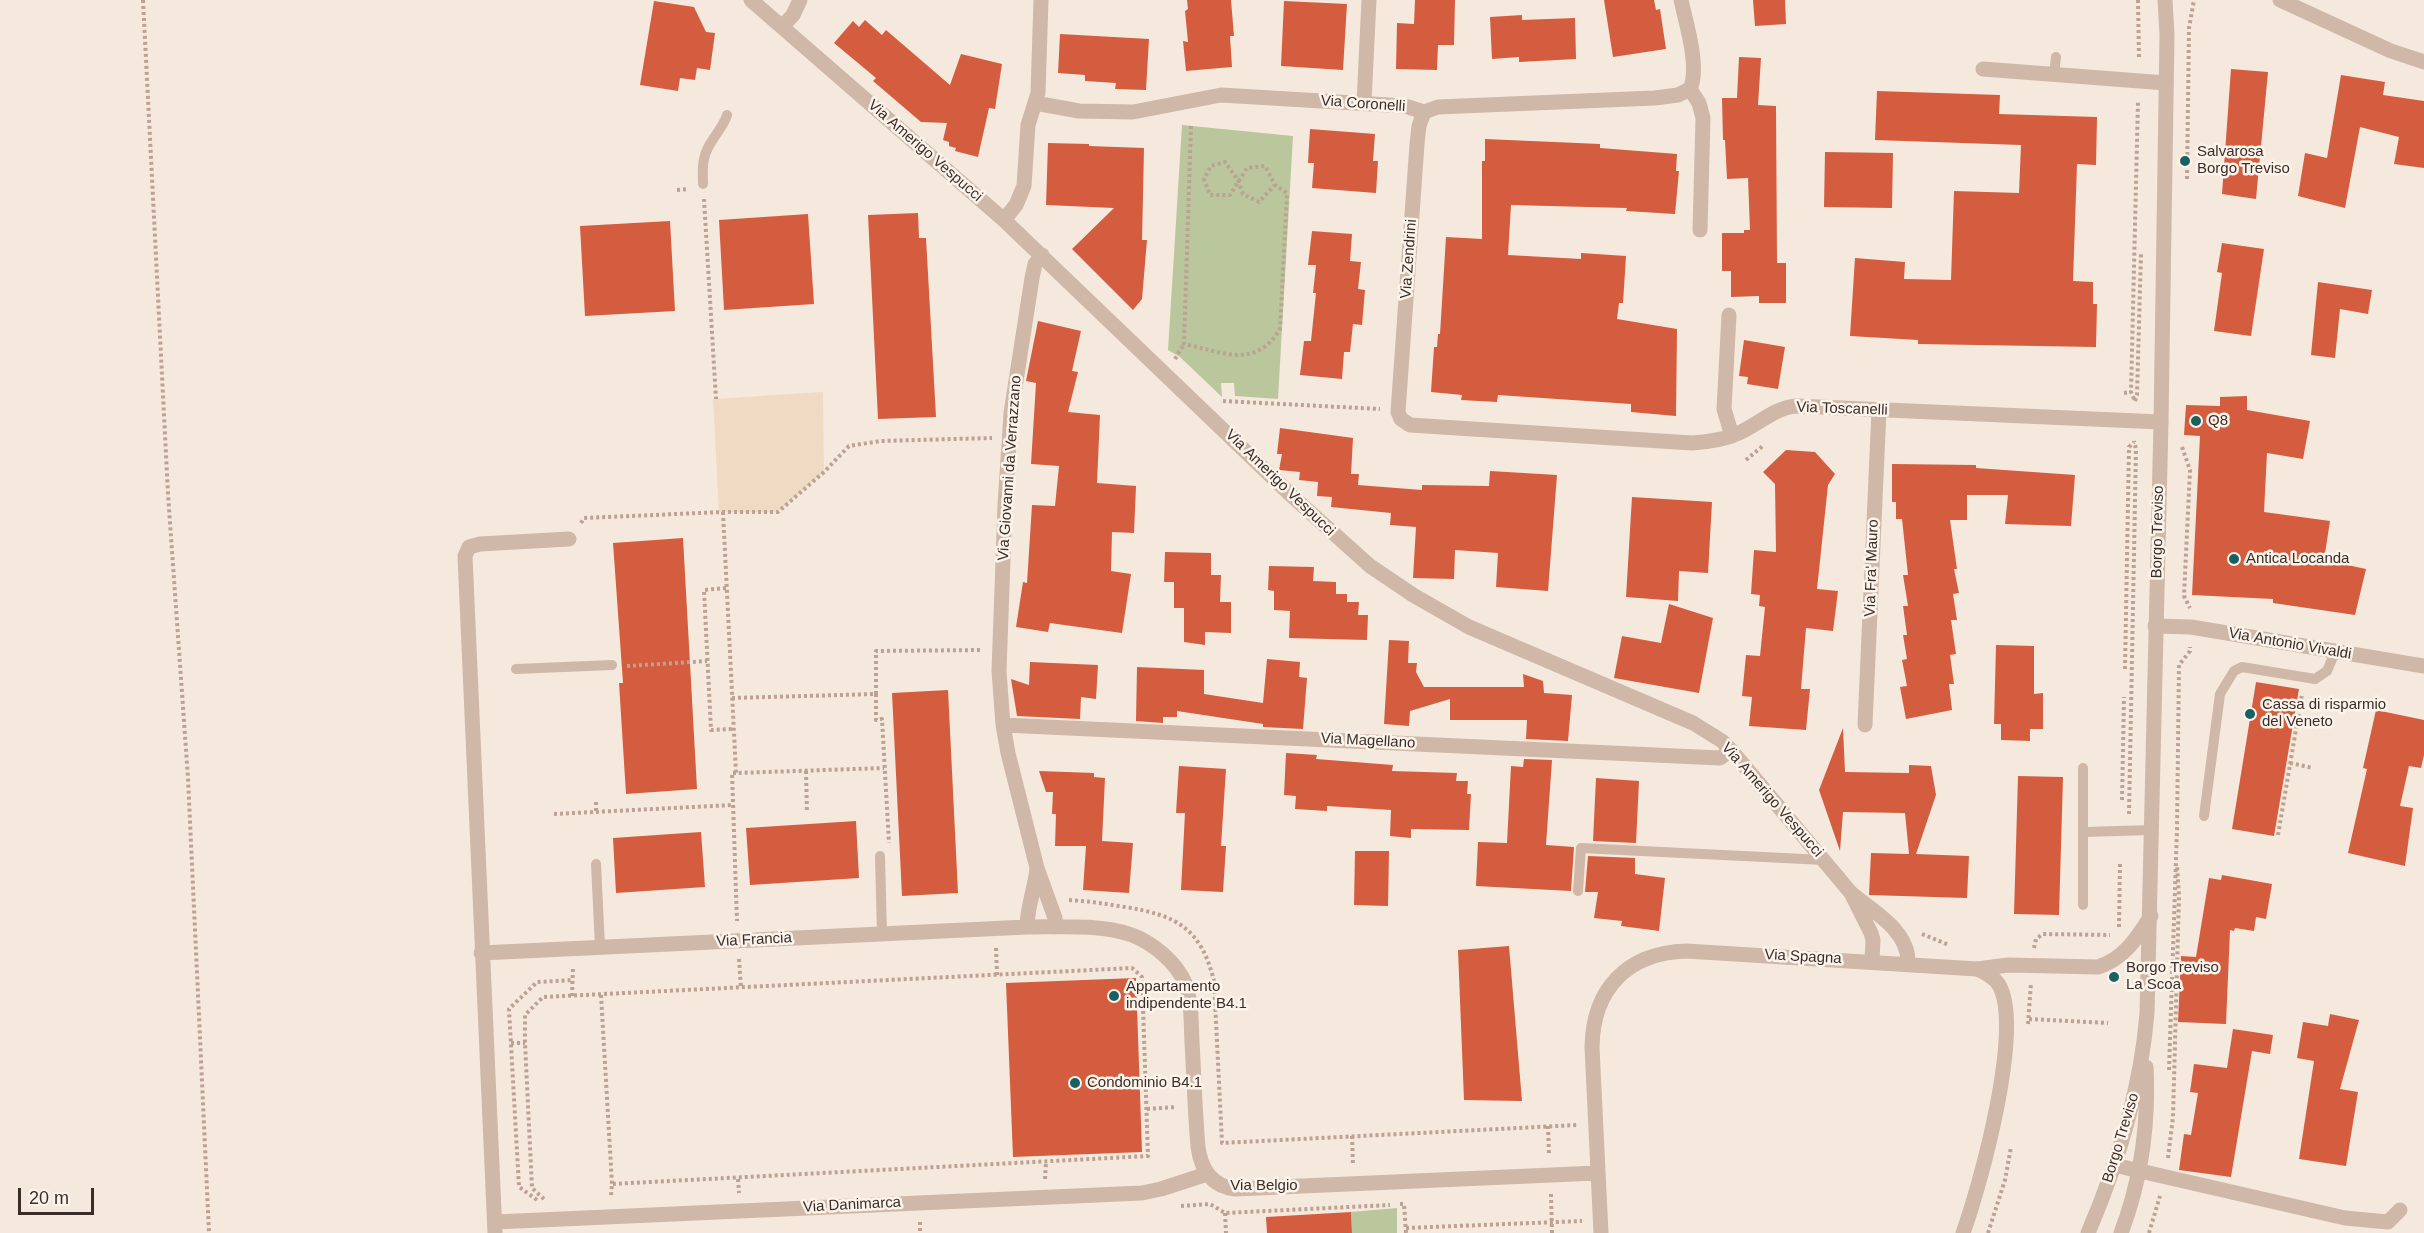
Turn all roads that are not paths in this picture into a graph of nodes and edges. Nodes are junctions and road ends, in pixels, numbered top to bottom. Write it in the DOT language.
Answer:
graph roads {
  1 [pos="751,0"];
  2 [pos="800,0"];
  3 [pos="1041,0"];
  4 [pos="1370,0"];
  5 [pos="1681,0"];
  6 [pos="2165,0"];
  7 [pos="2171,0"];
  8 [pos="2280,0"];
  9 [pos="2167,24"];
  10 [pos="782,27"];
  11 [pos="2056,57"];
  12 [pos="2424,62"];
  13 [pos="1983,69"];
  14 [pos="2054,75"];
  15 [pos="2166,83"];
  16 [pos="1690,89"];
  17 [pos="1035,103"];
  18 [pos="1364,103"];
  19 [pos="1425,112"];
  20 [pos="727,115"];
  21 [pos="703,186"];
  22 [pos="1004,220"];
  23 [pos="1700,230"];
  24 [pos="1042,255"];
  25 [pos="1729,315"];
  26 [pos="1391,409"];
  27 [pos="1879,411"];
  28 [pos="2161,422"];
  29 [pos="1732,436"];
  30 [pos="569,539"];
  31 [pos="2155,626"];
  32 [pos="2335,652"];
  33 [pos="615,666"];
  34 [pos="2424,666"];
  35 [pos="516,669"];
  36 [pos="1003,725"];
  37 [pos="1865,725"];
  38 [pos="1731,750"];
  39 [pos="2083,768"];
  40 [pos="2204,816"];
  41 [pos="2151,830"];
  42 [pos="2085,832"];
  43 [pos="880,856"];
  44 [pos="1824,860"];
  45 [pos="596,864"];
  46 [pos="1036,868"];
  47 [pos="1578,891"];
  48 [pos="1851,893"];
  49 [pos="2083,905"];
  50 [pos="2151,916"];
  51 [pos="1027,927"];
  52 [pos="1055,927"];
  53 [pos="882,934"];
  54 [pos="600,947"];
  55 [pos="481,954"];
  56 [pos="1872,961"];
  57 [pos="1908,963"];
  58 [pos="1977,969"];
  59 [pos="2145,1040"];
  60 [pos="2114,1165"];
  61 [pos="2139,1171"];
  62 [pos="1597,1173"];
  63 [pos="1207,1174"];
  64 [pos="2400,1210"];
  65 [pos="495,1227"];
  66 [pos="1601,1233"];
  67 [pos="1963,1233"];
  68 [pos="2088,1233"];
  69 [pos="2121,1233"];
  1 -- 10 [label="street, Via Amerigo Vespucci"];
  2 -- 10 [label="street"];
  3 -- 17 [label="street"];
  4 -- 18 [label="street"];
  5 -- 16 [label="street"];
  6 -- 9 [label="street, Borgo Treviso"];
  7 -- 9 [label="street, Borgo Treviso"];
  8 -- 12 [label="street"];
  9 -- 15 [label="street, Borgo Treviso"];
  10 -- 22 [label="street, Via Amerigo Vespucci"];
  11 -- 14 [label="lane"];
  13 -- 14 [label="street"];
  14 -- 15 [label="street"];
  15 -- 28 [label="street, Borgo Treviso"];
  16 -- 19 [label="street, Via Coronelli"];
  16 -- 23 [label="street"];
  17 -- 18 [label="street, Via Coronelli"];
  17 -- 22 [label="street"];
  18 -- 19 [label="street, Via Coronelli"];
  19 -- 26 [label="street, Via Zendrini"];
  20 -- 21 [label="lane"];
  22 -- 24 [label="street, Via Amerigo Vespucci"];
  24 -- 36 [label="street, Via Giovanni da Verrazzano"];
  24 -- 38 [label="street, Via Amerigo Vespucci"];
  25 -- 29 [label="street"];
  26 -- 29 [label="street, Via Toscanelli"];
  27 -- 28 [label="street, Via Toscanelli"];
  27 -- 29 [label="street, Via Toscanelli"];
  27 -- 37 [label="street, Via Fra' Mauro"];
  28 -- 31 [label="street, Borgo Treviso"];
  30 -- 55 [label="street"];
  31 -- 32 [label="street, Via Antonio Vivaldi"];
  31 -- 41 [label="street, Borgo Treviso"];
  32 -- 34 [label="street, Via Antonio Vivaldi"];
  32 -- 40 [label="lane"];
  33 -- 35 [label="lane"];
  36 -- 38 [label="street, Via Magellano"];
  36 -- 46 [label="street"];
  38 -- 44 [label="street, Via Amerigo Vespucci"];
  39 -- 42 [label="lane"];
  41 -- 42 [label="lane"];
  41 -- 50 [label="street, Borgo Treviso"];
  42 -- 49 [label="lane"];
  43 -- 53 [label="lane"];
  44 -- 47 [label="lane"];
  44 -- 48 [label="street, Via Amerigo Vespucci"];
  45 -- 54 [label="lane"];
  46 -- 51 [label="street"];
  46 -- 52 [label="street"];
  48 -- 56 [label="street"];
  48 -- 57 [label="street"];
  50 -- 58 [label="street, Via Spagna"];
  50 -- 59 [label="street, Borgo Treviso"];
  51 -- 52 [label="street, Via Francia"];
  51 -- 53 [label="street, Via Francia"];
  52 -- 63 [label="street"];
  53 -- 54 [label="street, Via Francia"];
  54 -- 55 [label="street, Via Francia"];
  55 -- 65 [label="street"];
  56 -- 57 [label="street, Via Spagna"];
  56 -- 62 [label="street, Via Spagna"];
  57 -- 58 [label="street, Via Spagna"];
  58 -- 67 [label="street"];
  59 -- 60 [label="street, Borgo Treviso"];
  59 -- 61 [label="street, Borgo Treviso"];
  60 -- 61 [label="street"];
  60 -- 68 [label="street, Borgo Treviso"];
  61 -- 64 [label="street"];
  61 -- 69 [label="street, Borgo Treviso"];
  62 -- 63 [label="street, Via Belgio"];
  62 -- 66 [label="street, Via Spagna"];
  63 -- 65 [label="street, Via Danimarca"];
}
